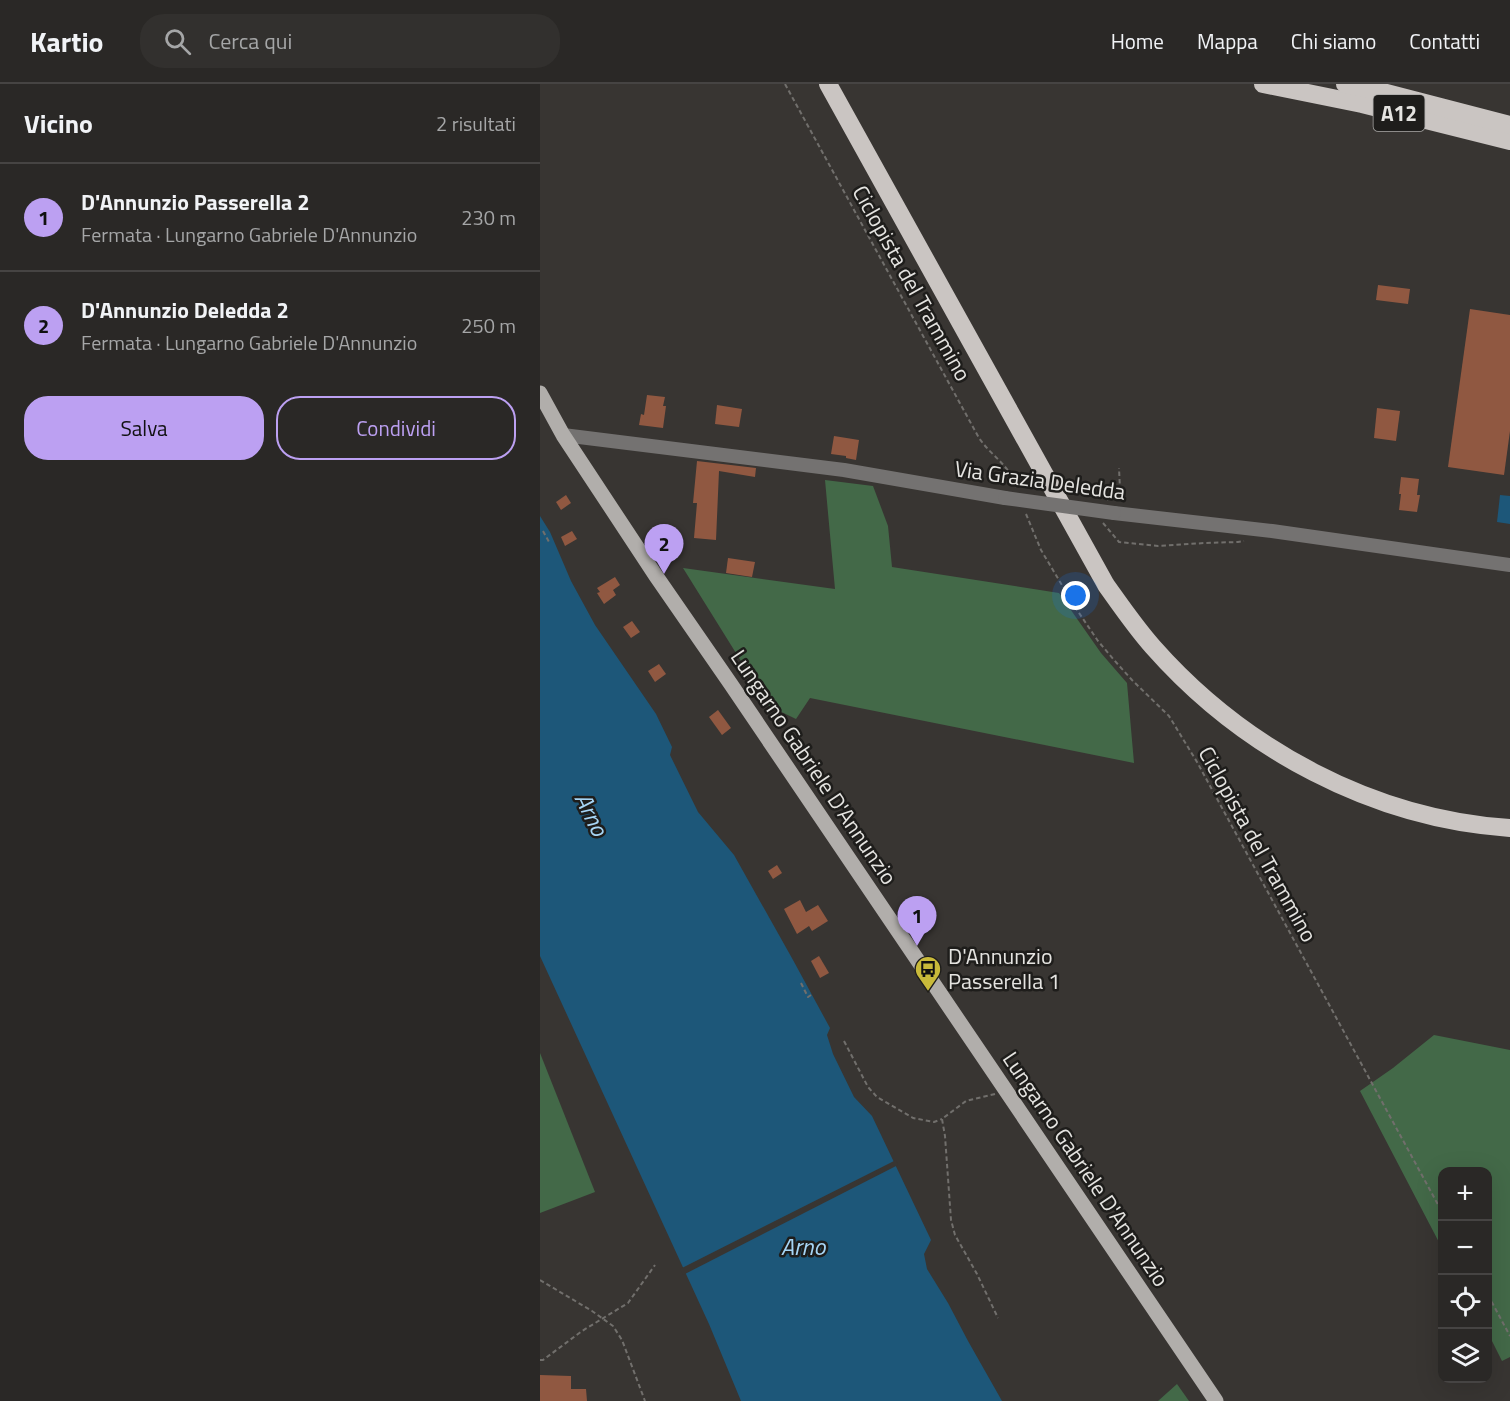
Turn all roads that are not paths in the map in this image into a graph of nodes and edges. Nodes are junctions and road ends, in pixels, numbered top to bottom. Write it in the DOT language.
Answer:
graph roads {
  1 [pos="828,84"];
  2 [pos="1263,84"];
  3 [pos="1344,84"];
  4 [pos="1510,125"];
  5 [pos="1505,141"];
  6 [pos="540,393"];
  7 [pos="564,435"];
  8 [pos="1510,565"];
  9 [pos="1510,828"];
  10 [pos="1216,1401"];
  1 -- 9 [label="highway"];
  2 -- 5 [label="highway, A12"];
  3 -- 4 [label="highway, A12"];
  6 -- 7 [label="main road, Lungarno Gabriele D'Annunzio"];
  7 -- 8 [label="street, Via Grazia Deledda, bridge"];
  7 -- 10 [label="main road, Lungarno Gabriele D'Annunzio"];
}
